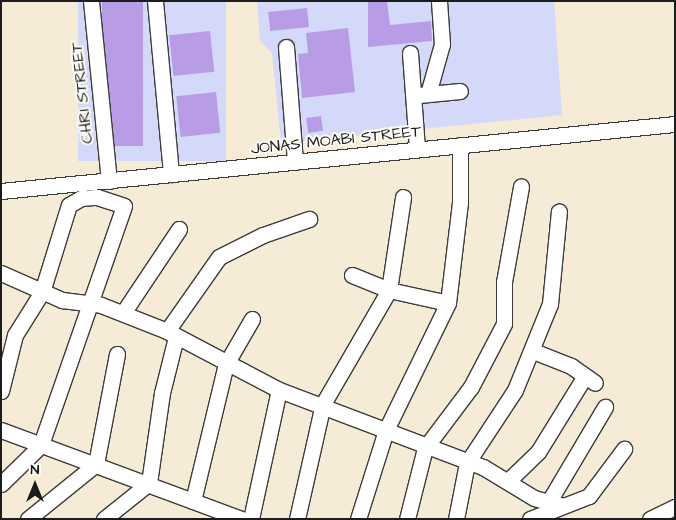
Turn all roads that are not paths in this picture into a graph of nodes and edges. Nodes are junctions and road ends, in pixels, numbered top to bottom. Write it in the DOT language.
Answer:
graph roads {
  1 [pos="91,1"];
  2 [pos="155,1"];
  3 [pos="439,1"];
  4 [pos="286,47"];
  5 [pos="410,53"];
  6 [pos="460,91"];
  7 [pos="420,94"];
  8 [pos="675,124"];
  9 [pos="460,145"];
  10 [pos="417,149"];
  11 [pos="295,162"];
  12 [pos="171,174"];
  13 [pos="109,180"];
  14 [pos="521,187"];
  15 [pos="1,190"];
  16 [pos="402,197"];
  17 [pos="559,211"];
  18 [pos="309,219"];
  19 [pos="179,229"];
  20 [pos="1,273"];
  21 [pos="352,275"];
  22 [pos="389,290"];
  23 [pos="42,292"];
  24 [pos="88,302"];
  25 [pos="448,303"];
  26 [pos="123,313"];
  27 [pos="252,319"];
  28 [pos="172,334"];
  29 [pos="533,351"];
  30 [pos="117,354"];
  31 [pos="226,364"];
  32 [pos="279,390"];
  33 [pos="1,391"];
  34 [pos="323,404"];
  35 [pos="605,407"];
  36 [pos="1,430"];
  37 [pos="386,430"];
  38 [pos="41,445"];
  39 [pos="425,448"];
  40 [pos="624,449"];
  41 [pos="467,463"];
  42 [pos="96,464"];
  43 [pos="509,480"];
  44 [pos="149,483"];
  45 [pos="1,484"];
  46 [pos="193,501"];
  47 [pos="555,504"];
  48 [pos="675,507"];
  49 [pos="28,519"];
  50 [pos="104,519"];
  51 [pos="242,519"];
  52 [pos="251,519"];
  53 [pos="297,519"];
  54 [pos="358,519"];
  55 [pos="408,519"];
  56 [pos="456,519"];
  57 [pos="530,519"];
  58 [pos="650,519"];
  1 -- 13 [label="street, CHRI STREET"];
  2 -- 12 [label="street"];
  3 -- 7 [label="street"];
  4 -- 11 [label="street"];
  5 -- 7 [label="street"];
  6 -- 7 [label="street"];
  7 -- 10 [label="street"];
  8 -- 9 [label="street, JONAS MOABI STREET"];
  9 -- 10 [label="street, JONAS MOABI STREET"];
  9 -- 25 [label="street"];
  10 -- 11 [label="street, JONAS MOABI STREET"];
  11 -- 12 [label="street, JONAS MOABI STREET"];
  12 -- 13 [label="street, JONAS MOABI STREET"];
  13 -- 15 [label="street, JONAS MOABI STREET"];
  14 -- 39 [label="street"];
  16 -- 22 [label="street"];
  17 -- 29 [label="street"];
  18 -- 28 [label="street"];
  19 -- 26 [label="street"];
  20 -- 23 [label="street"];
  21 -- 22 [label="street"];
  22 -- 25 [label="street"];
  22 -- 34 [label="street"];
  23 -- 24 [label="street"];
  23 -- 24 [label="street"];
  23 -- 33 [label="street"];
  24 -- 26 [label="street"];
  24 -- 38 [label="street"];
  25 -- 37 [label="street"];
  26 -- 28 [label="street"];
  27 -- 31 [label="street"];
  28 -- 31 [label="street"];
  28 -- 44 [label="street"];
  29 -- 41 [label="street"];
  29 -- 43 [label="street"];
  30 -- 42 [label="street"];
  31 -- 32 [label="street"];
  31 -- 46 [label="street"];
  32 -- 34 [label="street"];
  32 -- 52 [label="street"];
  34 -- 37 [label="street"];
  34 -- 53 [label="street"];
  35 -- 47 [label="street"];
  36 -- 38 [label="street"];
  37 -- 39 [label="street"];
  37 -- 54 [label="street"];
  38 -- 42 [label="street"];
  38 -- 45 [label="street"];
  39 -- 41 [label="street"];
  39 -- 55 [label="street"];
  40 -- 47 [label="street"];
  41 -- 43 [label="street"];
  41 -- 56 [label="street"];
  42 -- 44 [label="street"];
  42 -- 49 [label="street"];
  43 -- 47 [label="street"];
  44 -- 46 [label="street"];
  44 -- 50 [label="street"];
  46 -- 51 [label="street"];
  47 -- 57 [label="street"];
  48 -- 58 [label="street"];
}
